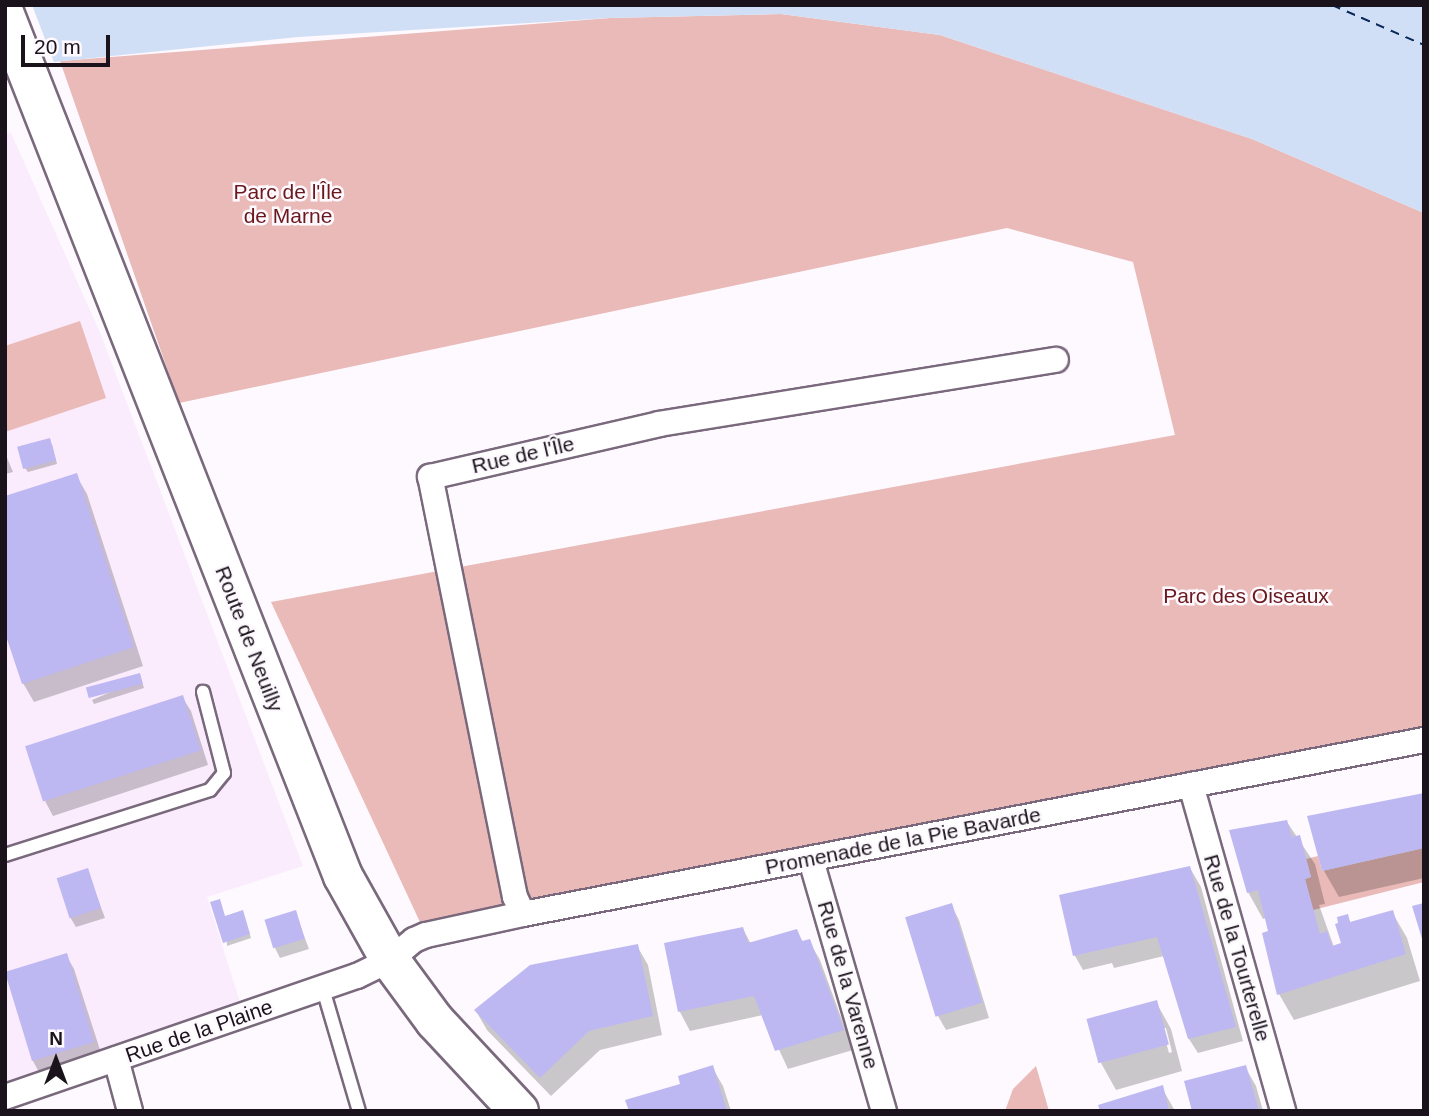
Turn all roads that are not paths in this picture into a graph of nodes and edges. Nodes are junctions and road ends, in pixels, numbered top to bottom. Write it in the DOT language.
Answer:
graph roads {
  1 [pos="5,15"];
  2 [pos="1056,360"];
  3 [pos="203,692"];
  4 [pos="1424,740"];
  5 [pos="1191,785"];
  6 [pos="5,855"];
  7 [pos="811,860"];
  8 [pos="523,914"];
  9 [pos="390,960"];
  10 [pos="323,989"];
  11 [pos="116,1059"];
  12 [pos="5,1097"];
  13 [pos="504,1104"];
  14 [pos="130,1111"];
  15 [pos="359,1111"];
  16 [pos="884,1111"];
  17 [pos="1283,1111"];
  1 -- 9 [label="main road, Route de Neuilly"];
  2 -- 8 [label="street, Rue de l'Île"];
  3 -- 6 [label="lane"];
  4 -- 5 [label="street, Promenade de la Pie Bavarde"];
  5 -- 7 [label="street, Promenade de la Pie Bavarde"];
  5 -- 17 [label="street, Rue de la Tourterelle"];
  7 -- 8 [label="street, Promenade de la Pie Bavarde"];
  7 -- 16 [label="street, Rue de la Varenne"];
  8 -- 9 [label="street, Promenade de la Pie Bavarde"];
  9 -- 10 [label="street, Rue de la Plaine"];
  9 -- 13 [label="main road, Route de Neuilly"];
  10 -- 11 [label="street, Rue de la Plaine"];
  10 -- 15 [label="lane"];
  11 -- 12 [label="street, Rue de la Plaine"];
  11 -- 14 [label="street"];
}
